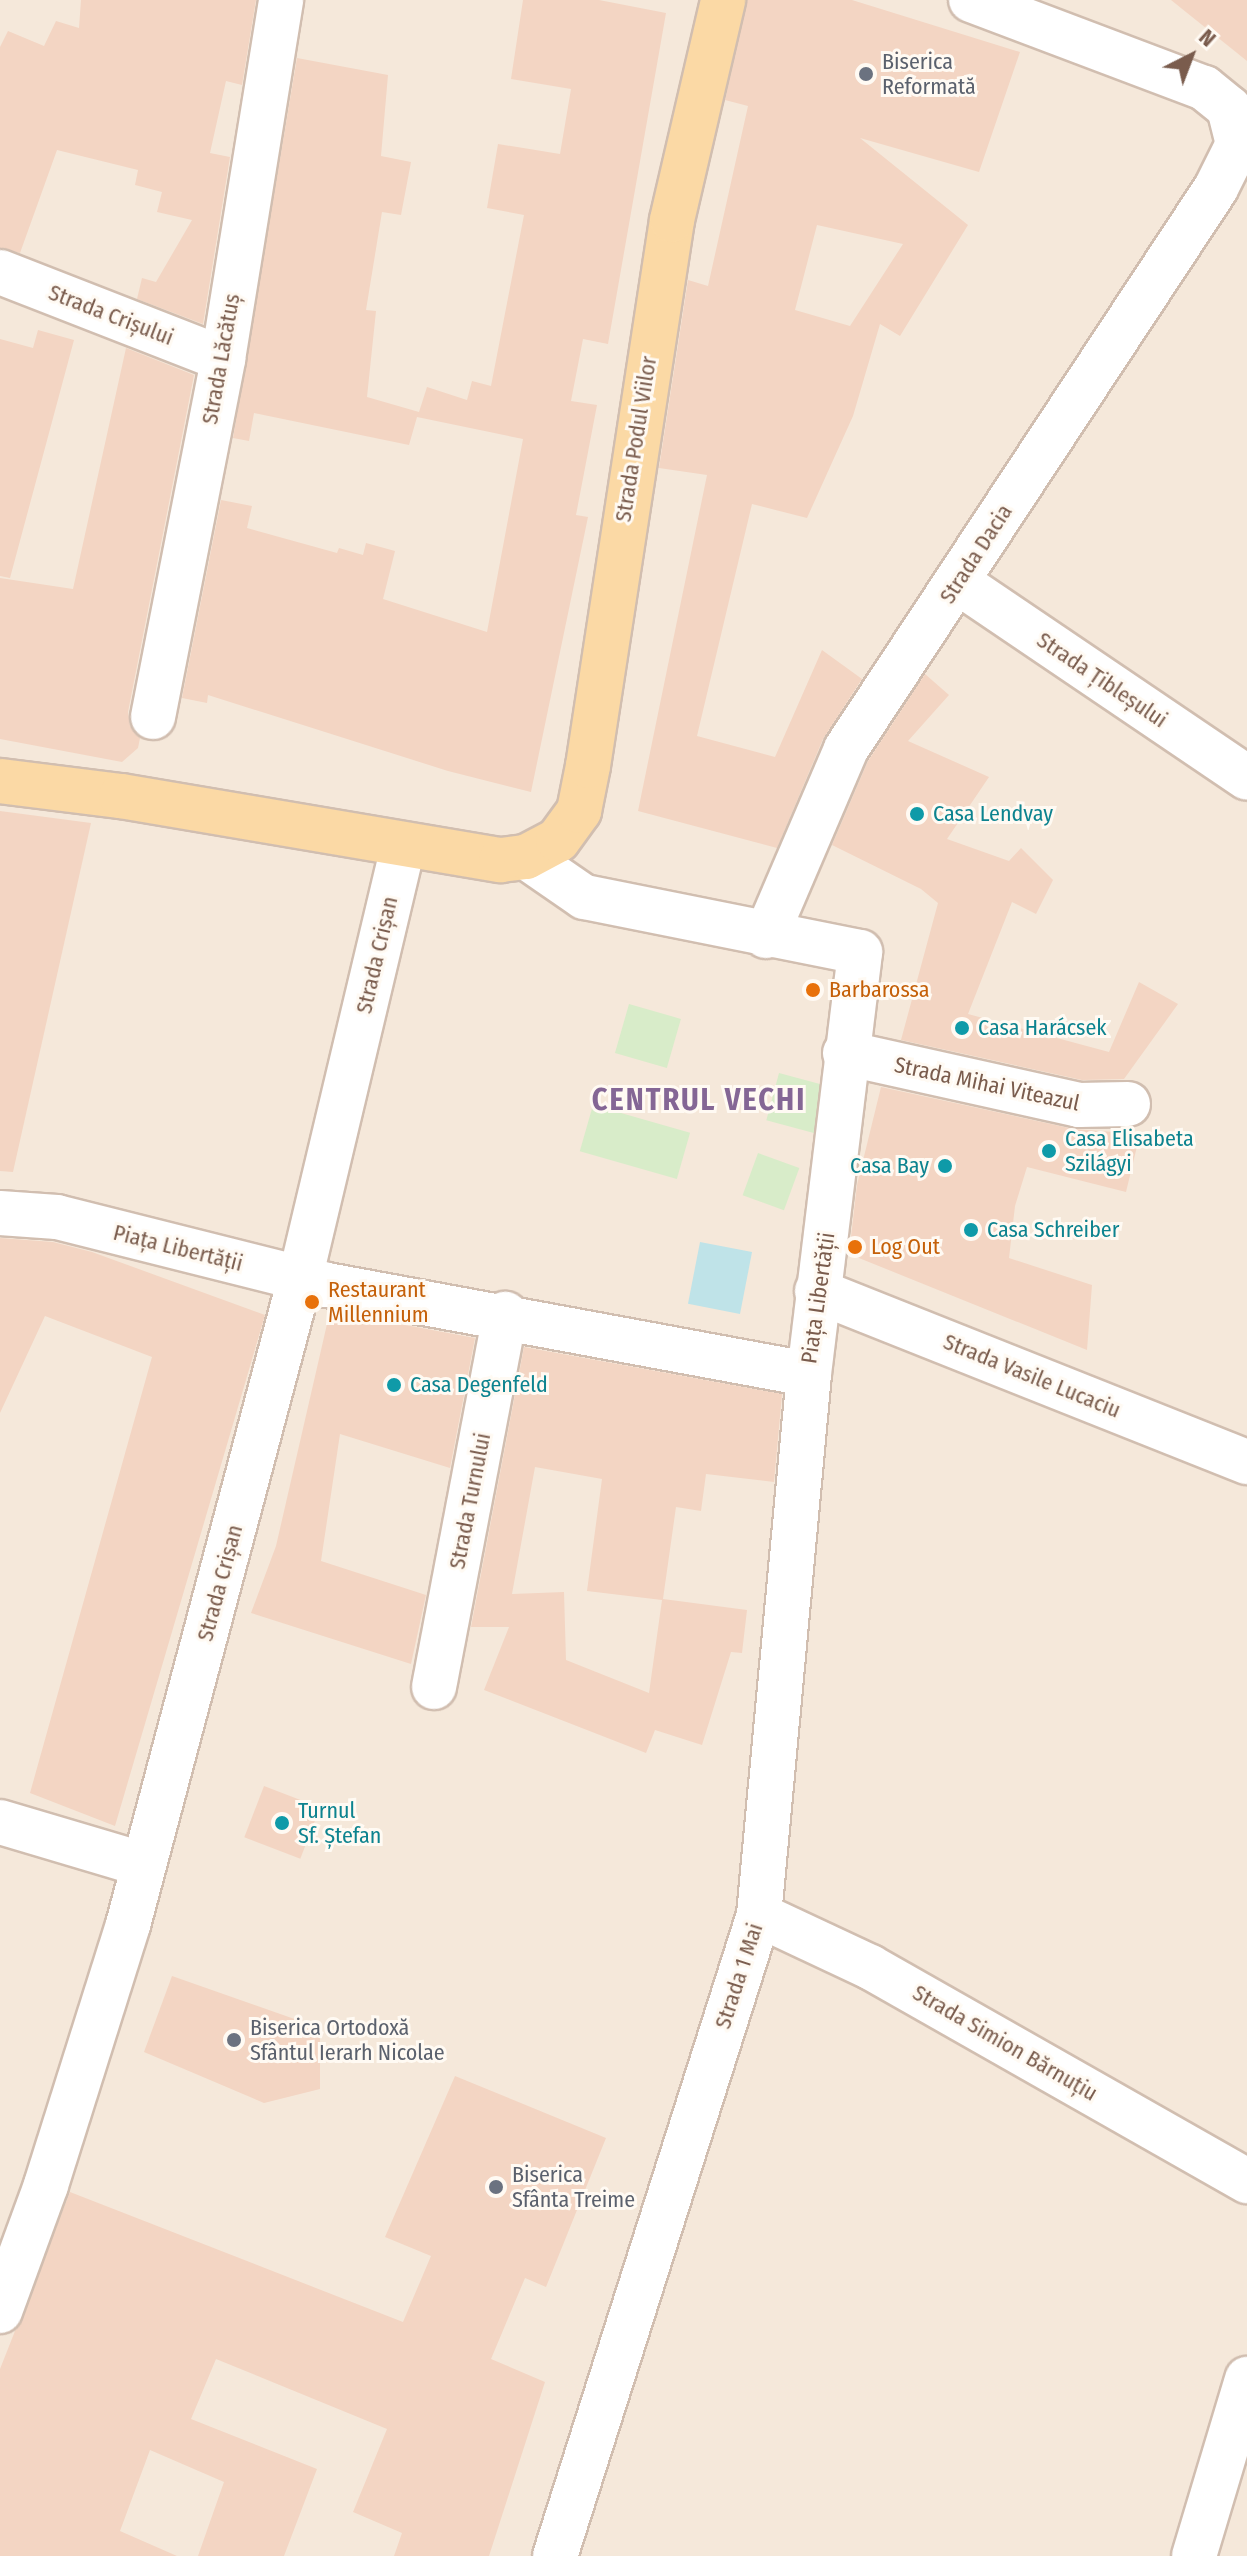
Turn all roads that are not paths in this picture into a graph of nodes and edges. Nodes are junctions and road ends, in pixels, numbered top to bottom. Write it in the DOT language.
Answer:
graph roads {
  1 [pos="281,0"];
  2 [pos="723,0"];
  3 [pos="971,0"];
  4 [pos="1232,195"];
  5 [pos="0,272"];
  6 [pos="223,359"];
  7 [pos="958,582"];
  8 [pos="153,717"];
  9 [pos="1247,778"];
  10 [pos="0,781"];
  11 [pos="403,845"];
  12 [pos="526,857"];
  13 [pos="767,934"];
  14 [pos="847,1054"];
  15 [pos="1128,1104"];
  16 [pos="0,1213"];
  17 [pos="300,1279"];
  18 [pos="819,1291"];
  19 [pos="505,1317"];
  20 [pos="809,1374"];
  21 [pos="1247,1462"];
  22 [pos="434,1687"];
  23 [pos="0,1822"];
  24 [pos="142,1864"];
  25 [pos="759,1915"];
  26 [pos="1247,2181"];
  27 [pos="0,2311"];
  28 [pos="1247,2379"];
  29 [pos="555,2556"];
  30 [pos="1194,2556"];
  1 -- 6 [label="street, Strada Lăcătuș"];
  2 -- 12 [label="main road, Strada Podul Viilor"];
  3 -- 4 [label="street, Strada Dacia"];
  4 -- 7 [label="street, Strada Dacia"];
  5 -- 6 [label="street, Strada Crișului"];
  6 -- 8 [label="street, Strada Lăcătuș"];
  7 -- 9 [label="street, Strada Țibleșului"];
  7 -- 13 [label="street, Strada Dacia"];
  10 -- 11 [label="main road"];
  11 -- 12 [label="main road"];
  11 -- 17 [label="street, Strada Crișan"];
  12 -- 13 [label="street, Piața Libertății"];
  13 -- 14 [label="street, Piața Libertății"];
  14 -- 15 [label="street, Strada Mihai Viteazul"];
  14 -- 18 [label="street, Piața Libertății"];
  16 -- 17 [label="street, Piața Libertății"];
  17 -- 19 [label="street, Piața Libertății"];
  17 -- 24 [label="street, Strada Crișan"];
  18 -- 20 [label="street, Piața Libertății"];
  18 -- 21 [label="street, Strada Vasile Lucaciu"];
  19 -- 20 [label="street, Piața Libertății"];
  19 -- 22 [label="street, Strada Turnului"];
  20 -- 25 [label="street, Strada 1 Mai"];
  23 -- 24 [label="street"];
  24 -- 27 [label="street, Strada Crișan"];
  25 -- 26 [label="street, Strada Simion Bărnuțiu"];
  25 -- 29 [label="street, Strada 1 Mai"];
  28 -- 30 [label="street"];
}
